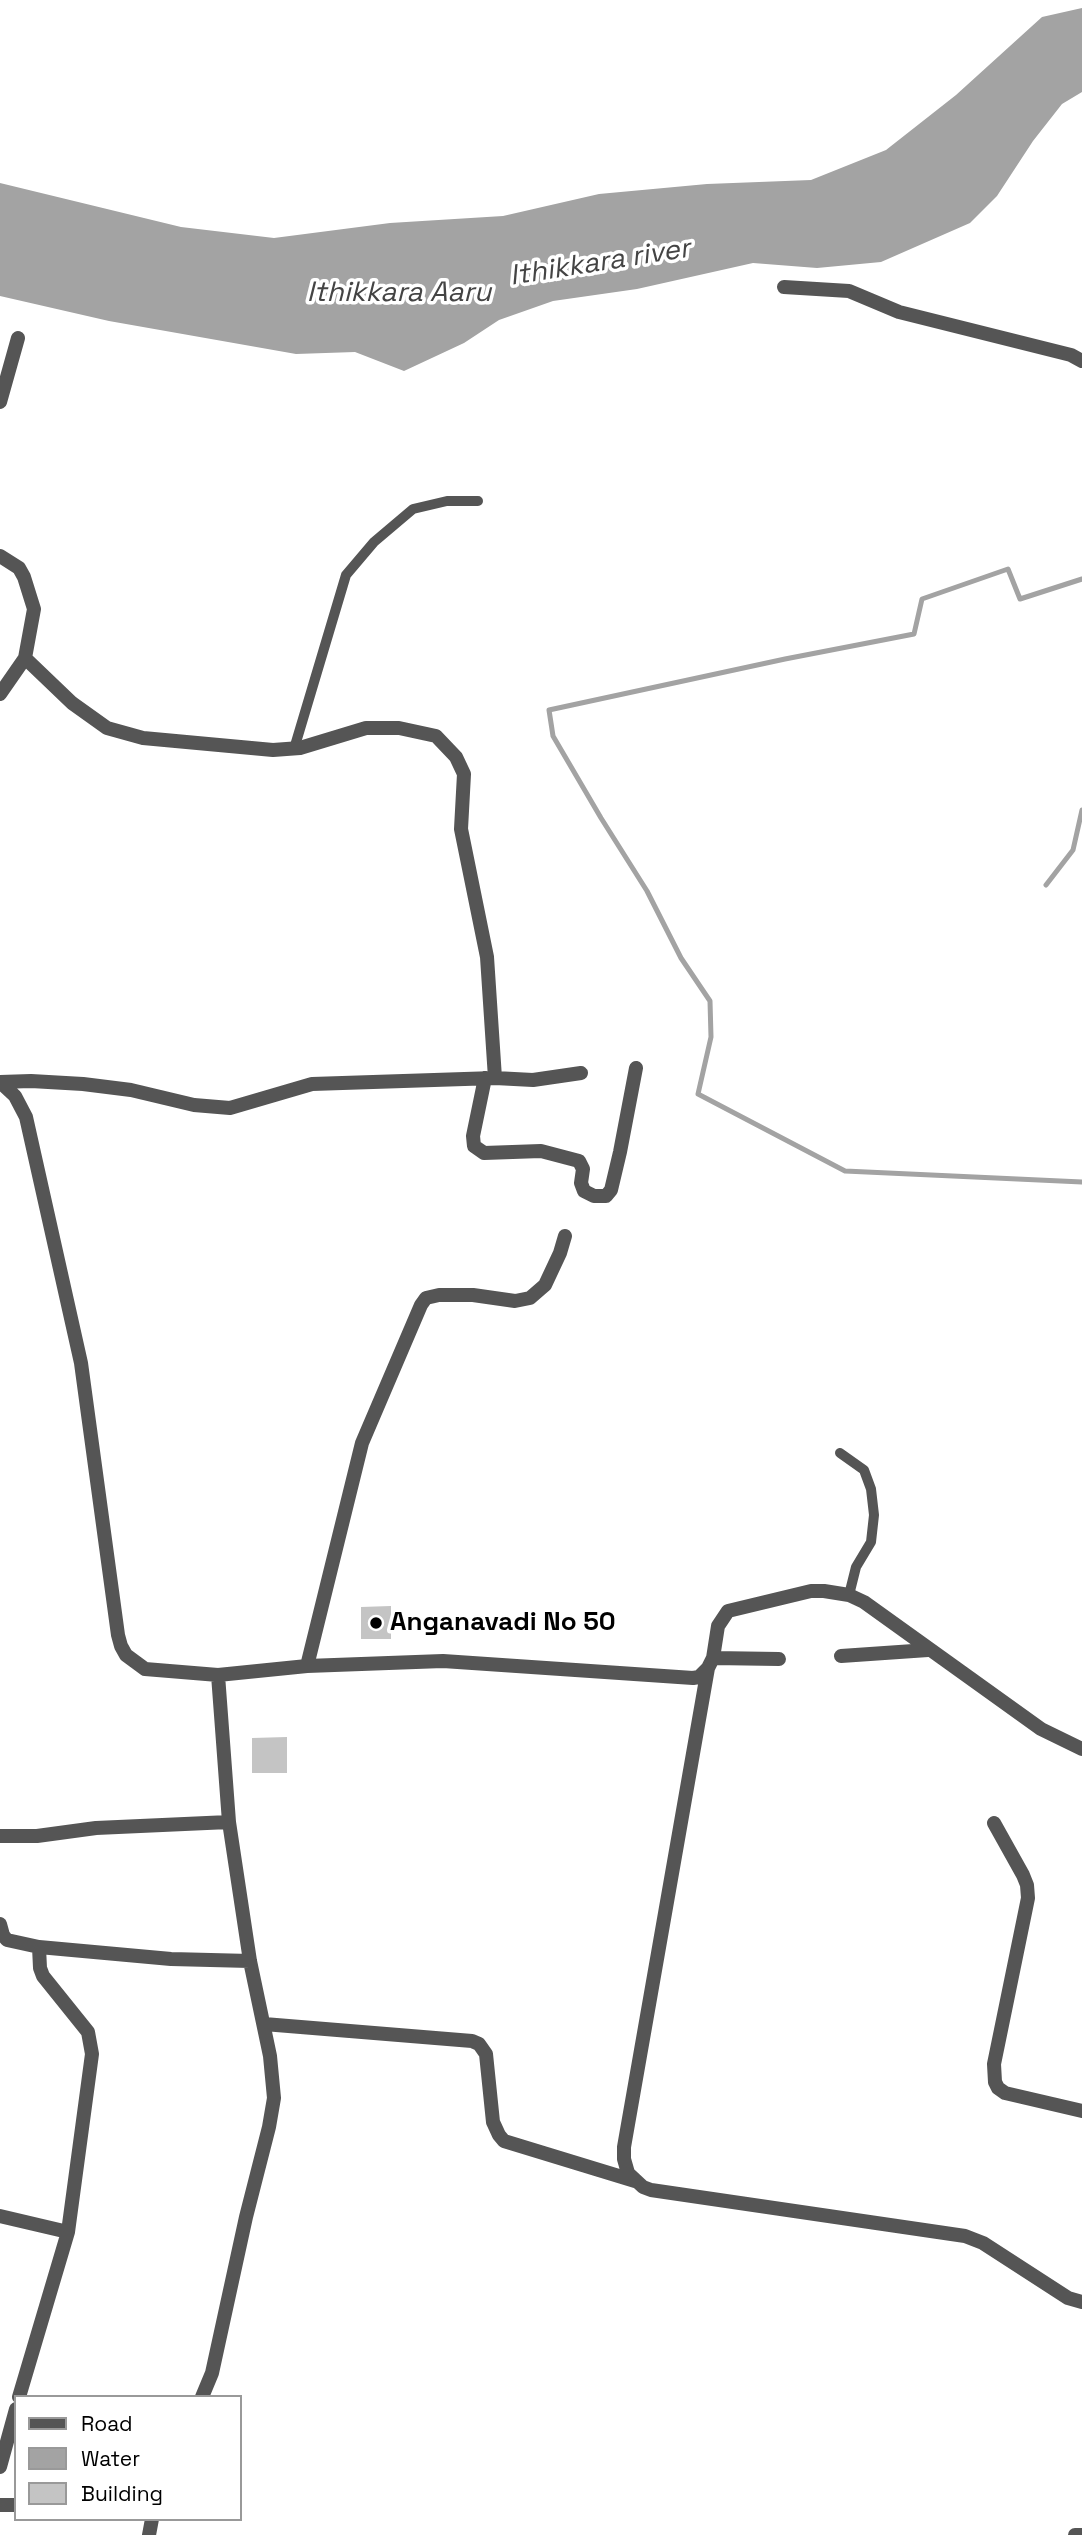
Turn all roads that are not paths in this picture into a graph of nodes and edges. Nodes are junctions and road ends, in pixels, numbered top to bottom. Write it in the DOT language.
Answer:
graph roads {
  1 [pos="784,287"];
  2 [pos="18,338"];
  3 [pos="1082,361"];
  4 [pos="0,402"];
  5 [pos="478,501"];
  6 [pos="0,556"];
  7 [pos="26,658"];
  8 [pos="0,694"];
  9 [pos="294,749"];
  10 [pos="636,1068"];
  11 [pos="581,1073"];
  12 [pos="490,1078"];
  13 [pos="0,1082"];
  14 [pos="565,1236"];
  15 [pos="840,1453"];
  16 [pos="849,1595"];
  17 [pos="928,1650"];
  18 [pos="841,1656"];
  19 [pos="779,1659"];
  20 [pos="710,1663"];
  21 [pos="307,1666"];
  22 [pos="218,1675"];
  23 [pos="1082,1749"];
  24 [pos="229,1822"];
  25 [pos="994,1823"];
  26 [pos="0,1836"];
  27 [pos="0,1924"];
  28 [pos="39,1947"];
  29 [pos="250,1961"];
  30 [pos="264,2024"];
  31 [pos="1082,2111"];
  32 [pos="635,2181"];
  33 [pos="0,2216"];
  34 [pos="68,2232"];
  35 [pos="1082,2302"];
  36 [pos="20,2395"];
  37 [pos="203,2395"];
  38 [pos="14,2416"];
  39 [pos="0,2467"];
  40 [pos="1075,2535"];
  41 [pos="1082,2535"];
  1 -- 3 [label="street"];
  2 -- 4 [label="street"];
  5 -- 9 [label="lane"];
  6 -- 7 [label="street"];
  7 -- 8 [label="street"];
  7 -- 9 [label="street"];
  9 -- 12 [label="street"];
  10 -- 12 [label="street"];
  11 -- 12 [label="street"];
  12 -- 13 [label="street"];
  13 -- 22 [label="street"];
  14 -- 21 [label="street"];
  15 -- 16 [label="lane"];
  16 -- 17 [label="street"];
  16 -- 20 [label="street"];
  17 -- 18 [label="street"];
  17 -- 23 [label="street"];
  19 -- 20 [label="street"];
  20 -- 21 [label="street"];
  20 -- 32 [label="street"];
  21 -- 22 [label="street"];
  22 -- 24 [label="street"];
  24 -- 26 [label="street"];
  24 -- 29 [label="street"];
  25 -- 31 [label="street"];
  27 -- 28 [label="street"];
  28 -- 29 [label="street"];
  28 -- 34 [label="street"];
  29 -- 30 [label="street"];
  30 -- 32 [label="street"];
  30 -- 37 [label="street"];
  32 -- 35 [label="street"];
  33 -- 34 [label="street"];
  34 -- 36 [label="street"];
  38 -- 39 [label="street"];
  40 -- 41 [label="street"];
}
